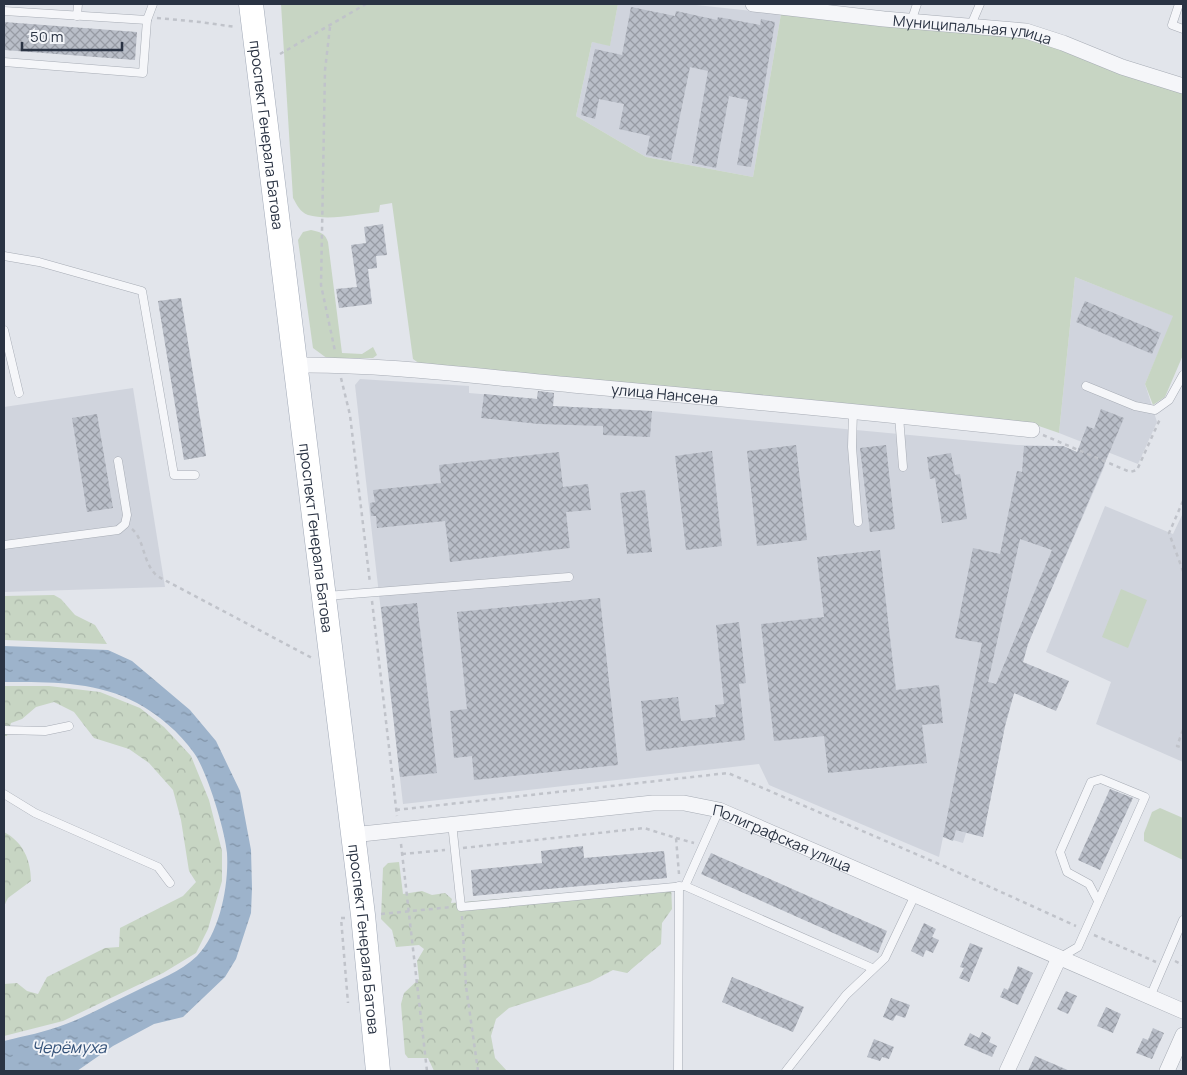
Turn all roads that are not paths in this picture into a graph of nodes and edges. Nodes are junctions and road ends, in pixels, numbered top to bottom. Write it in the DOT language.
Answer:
graph roads {
  1 [pos="78,4"];
  2 [pos="153,4"];
  3 [pos="252,4"];
  4 [pos="753,4"];
  5 [pos="917,4"];
  6 [pos="980,4"];
  7 [pos="1179,4"];
  8 [pos="4,10"];
  9 [pos="77,16"];
  10 [pos="147,19"];
  11 [pos="912,22"];
  12 [pos="971,25"];
  13 [pos="1183,29"];
  14 [pos="4,62"];
  15 [pos="1183,86"];
  16 [pos="4,256"];
  17 [pos="4,330"];
  18 [pos="296,365"];
  19 [pos="1183,375"];
  20 [pos="1086,386"];
  21 [pos="19,393"];
  22 [pos="853,411"];
  23 [pos="899,416"];
  24 [pos="1032,430"];
  25 [pos="118,461"];
  26 [pos="903,468"];
  27 [pos="195,475"];
  28 [pos="858,522"];
  29 [pos="4,545"];
  30 [pos="569,577"];
  31 [pos="324,596"];
  32 [pos="69,726"];
  33 [pos="4,730"];
  34 [pos="4,794"];
  35 [pos="719,810"];
  36 [pos="452,823"];
  37 [pos="352,835"];
  38 [pos="170,883"];
  39 [pos="682,886"];
  40 [pos="915,895"];
  41 [pos="1098,901"];
  42 [pos="1183,920"];
  43 [pos="1059,958"];
  44 [pos="872,968"];
  45 [pos="1150,997"];
  46 [pos="1183,1011"];
  47 [pos="1183,1035"];
  48 [pos="378,1071"];
  49 [pos="678,1071"];
  50 [pos="786,1071"];
  51 [pos="1007,1071"];
  52 [pos="1167,1071"];
  1 -- 9 [label="lane"];
  2 -- 10 [label="lane"];
  3 -- 18 [label="main road, проспект Генерала Батова"];
  4 -- 11 [label="street, Муниципальная улица"];
  5 -- 11 [label="lane"];
  6 -- 12 [label="lane"];
  7 -- 13 [label="lane"];
  8 -- 9 [label="lane"];
  9 -- 10 [label="lane"];
  10 -- 14 [label="lane"];
  11 -- 12 [label="street, Муниципальная улица"];
  12 -- 15 [label="street, Муниципальная улица"];
  16 -- 27 [label="lane"];
  17 -- 21 [label="lane"];
  18 -- 22 [label="street, улица Нансена"];
  18 -- 31 [label="main road, проспект Генерала Батова"];
  19 -- 20 [label="lane"];
  22 -- 23 [label="street, улица Нансена"];
  22 -- 28 [label="lane"];
  23 -- 24 [label="street, улица Нансена"];
  23 -- 26 [label="lane"];
  25 -- 29 [label="lane"];
  30 -- 31 [label="lane"];
  31 -- 37 [label="main road, проспект Генерала Батова"];
  32 -- 33 [label="lane"];
  34 -- 38 [label="lane"];
  35 -- 36 [label="street, Полиграфская улица"];
  35 -- 39 [label="lane"];
  35 -- 40 [label="street, Полиграфская улица"];
  36 -- 37 [label="street, Полиграфская улица"];
  36 -- 39 [label="lane"];
  37 -- 48 [label="main road, проспект Генерала Батова"];
  39 -- 44 [label="lane"];
  39 -- 49 [label="lane"];
  40 -- 43 [label="street, Полиграфская улица"];
  40 -- 44 [label="lane"];
  41 -- 41 [label="lane"];
  41 -- 43 [label="lane"];
  42 -- 45 [label="lane"];
  43 -- 45 [label="street, Полиграфская улица"];
  43 -- 51 [label="street"];
  44 -- 50 [label="lane"];
  45 -- 46 [label="street, Полиграфская улица"];
  47 -- 52 [label="street"];
}
